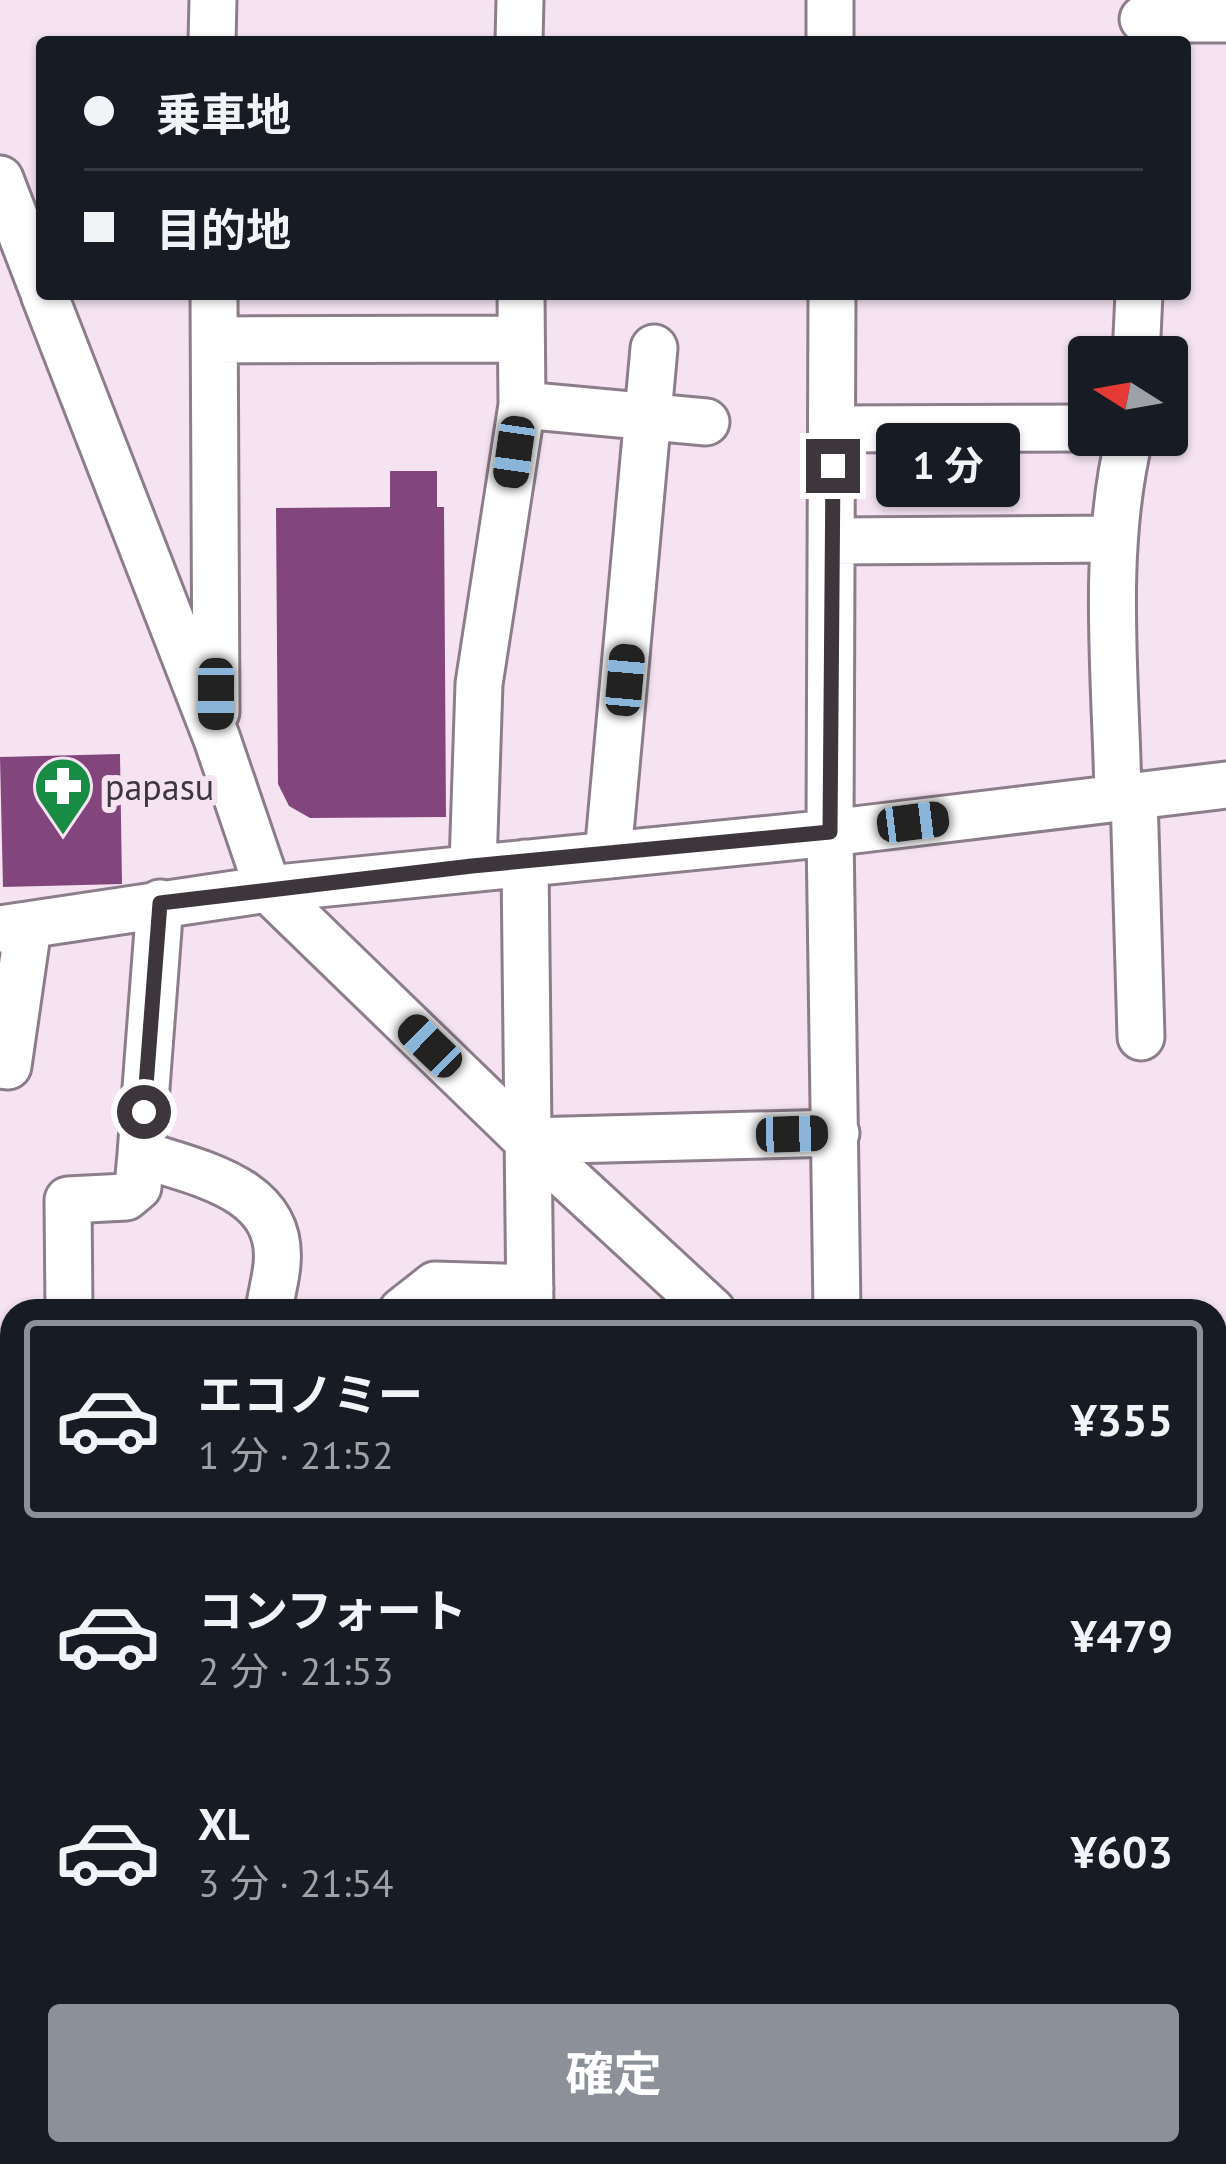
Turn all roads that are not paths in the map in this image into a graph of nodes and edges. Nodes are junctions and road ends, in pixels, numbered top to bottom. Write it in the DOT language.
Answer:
graph roads {
  1 [pos="213,0"];
  2 [pos="520,0"];
  3 [pos="830,0"];
  4 [pos="1226,19"];
  5 [pos="1143,20"];
  6 [pos="212,36"];
  7 [pos="520,36"];
  8 [pos="830,36"];
  9 [pos="0,179"];
  10 [pos="36,273"];
  11 [pos="46,300"];
  12 [pos="214,300"];
  13 [pos="521,300"];
  14 [pos="832,300"];
  15 [pos="1139,300"];
  16 [pos="1137,336"];
  17 [pos="521,339"];
  18 [pos="215,340"];
  19 [pos="654,348"];
  20 [pos="522,405"];
  21 [pos="649,416"];
  22 [pos="706,422"];
  23 [pos="1068,428"];
  24 [pos="833,429"];
  25 [pos="1125,456"];
  26 [pos="1114,539"];
  27 [pos="833,541"];
  28 [pos="217,739"];
  29 [pos="1226,785"];
  30 [pos="1126,796"];
  31 [pos="830,832"];
  32 [pos="608,855"];
  33 [pos="525,862"];
  34 [pos="472,866"];
  35 [pos="268,889"];
  36 [pos="160,903"];
  37 [pos="14,928"];
  38 [pos="1141,1037"];
  39 [pos="0,1066"];
  40 [pos="836,1133"];
  41 [pos="528,1141"];
  42 [pos="141,1154"];
  43 [pos="69,1299"];
  44 [pos="270,1299"];
  45 [pos="417,1299"];
  46 [pos="524,1299"];
  47 [pos="530,1299"];
  48 [pos="699,1299"];
  49 [pos="837,1299"];
  1 -- 6 [label="street"];
  2 -- 7 [label="street"];
  3 -- 8 [label="street"];
  4 -- 5 [label="street"];
  9 -- 10 [label="street"];
  11 -- 28 [label="street"];
  12 -- 18 [label="street"];
  13 -- 17 [label="street"];
  14 -- 24 [label="street"];
  15 -- 16 [label="street"];
  17 -- 18 [label="street"];
  17 -- 20 [label="street"];
  18 -- 28 [label="street"];
  19 -- 21 [label="street"];
  20 -- 21 [label="street"];
  20 -- 34 [label="street"];
  21 -- 22 [label="street"];
  21 -- 32 [label="street"];
  23 -- 24 [label="street"];
  24 -- 27 [label="street"];
  25 -- 26 [label="street"];
  26 -- 27 [label="street"];
  26 -- 30 [label="street"];
  27 -- 31 [label="street"];
  28 -- 35 [label="street"];
  29 -- 30 [label="street"];
  30 -- 31 [label="street"];
  30 -- 38 [label="street"];
  31 -- 32 [label="street"];
  31 -- 40 [label="street"];
  32 -- 33 [label="street"];
  33 -- 34 [label="street"];
  33 -- 41 [label="street"];
  34 -- 35 [label="street"];
  35 -- 36 [label="street"];
  35 -- 41 [label="street"];
  36 -- 37 [label="street"];
  36 -- 42 [label="street"];
  37 -- 39 [label="street"];
  40 -- 41 [label="street"];
  40 -- 49 [label="street"];
  41 -- 47 [label="street"];
  41 -- 48 [label="street"];
  42 -- 43 [label="street"];
  42 -- 44 [label="street"];
  45 -- 46 [label="street"];
}
